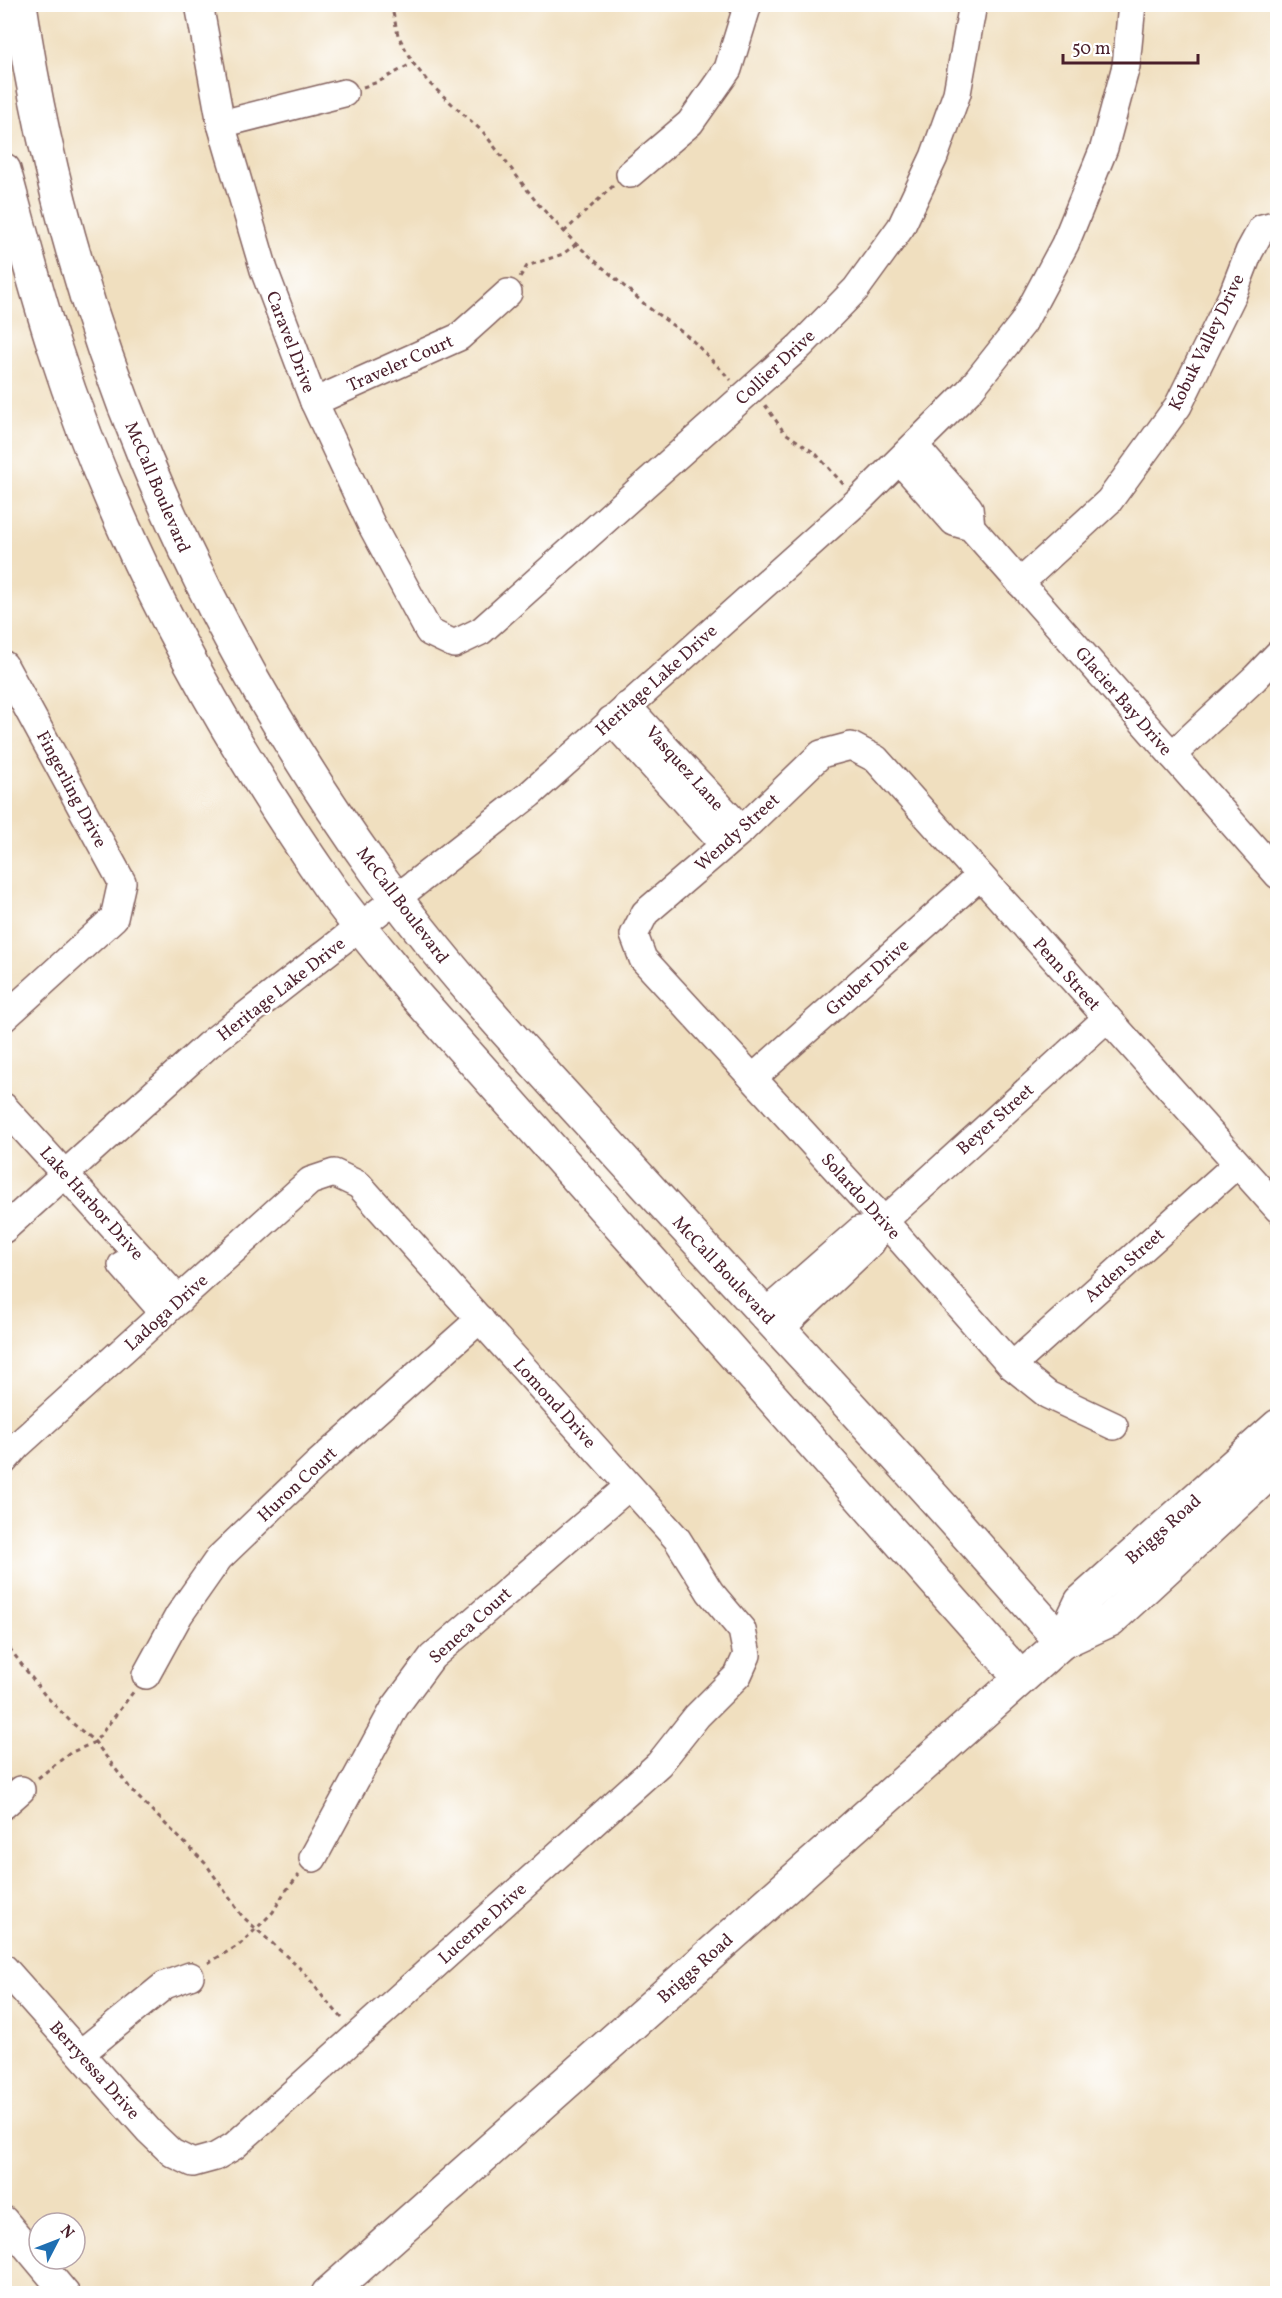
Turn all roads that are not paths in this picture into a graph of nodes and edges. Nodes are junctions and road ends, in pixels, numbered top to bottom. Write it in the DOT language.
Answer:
graph roads {
  1 [pos="21,4"];
  2 [pos="199,4"];
  3 [pos="748,4"];
  4 [pos="973,4"];
  5 [pos="1132,4"];
  6 [pos="344,93"];
  7 [pos="222,124"];
  8 [pos="4,170"];
  9 [pos="630,174"];
  10 [pos="1270,226"];
  11 [pos="508,293"];
  12 [pos="314,402"];
  13 [pos="908,453"];
  14 [pos="1020,583"];
  15 [pos="454,644"];
  16 [pos="1278,654"];
  17 [pos="4,665"];
  18 [pos="619,713"];
  19 [pos="851,746"];
  20 [pos="1172,755"];
  21 [pos="733,838"];
  22 [pos="1278,875"];
  23 [pos="980,876"];
  24 [pos="397,898"];
  25 [pos="361,927"];
  26 [pos="634,935"];
  27 [pos="4,1018"];
  28 [pos="1107,1018"];
  29 [pos="753,1078"];
  30 [pos="4,1107"];
  31 [pos="4,1135"];
  32 [pos="1237,1164"];
  33 [pos="333,1173"];
  34 [pos="58,1180"];
  35 [pos="1278,1209"];
  36 [pos="884,1221"];
  37 [pos="4,1229"];
  38 [pos="172,1307"];
  39 [pos="480,1319"];
  40 [pos="771,1322"];
  41 [pos="1011,1366"];
  42 [pos="1114,1426"];
  43 [pos="1278,1426"];
  44 [pos="4,1461"];
  45 [pos="1278,1465"];
  46 [pos="629,1486"];
  47 [pos="1062,1642"];
  48 [pos="747,1656"];
  49 [pos="146,1675"];
  50 [pos="1021,1678"];
  51 [pos="313,1858"];
  52 [pos="4,1968"];
  53 [pos="190,1976"];
  54 [pos="81,2054"];
  55 [pos="193,2163"];
  56 [pos="4,2220"];
  57 [pos="66,2294"];
  58 [pos="328,2294"];
  1 -- 24 [label="main road, McCall Boulevard"];
  2 -- 7 [label="street, Caravel Drive"];
  3 -- 9 [label="street"];
  4 -- 15 [label="street, Collier Drive"];
  5 -- 13 [label="street, Heritage Lake Drive"];
  6 -- 7 [label="street"];
  7 -- 12 [label="street, Caravel Drive"];
  8 -- 25 [label="main road"];
  10 -- 14 [label="street, Kobuk Valley Drive"];
  11 -- 12 [label="street, Traveler Court"];
  12 -- 15 [label="street, Caravel Drive"];
  13 -- 14 [label="street, Glacier Bay Drive"];
  13 -- 18 [label="street, Heritage Lake Drive"];
  14 -- 20 [label="street, Glacier Bay Drive"];
  16 -- 20 [label="street"];
  17 -- 27 [label="street, Fingerling Drive"];
  18 -- 21 [label="street, Vasquez Lane"];
  18 -- 24 [label="street, Heritage Lake Drive"];
  19 -- 21 [label="street, Wendy Street"];
  19 -- 23 [label="street, Penn Street"];
  20 -- 22 [label="street, Glacier Bay Drive"];
  21 -- 26 [label="street, Wendy Street"];
  23 -- 28 [label="street, Penn Street"];
  23 -- 29 [label="street, Gruber Drive"];
  24 -- 25 [label="street, Heritage Lake Drive"];
  24 -- 40 [label="main road, McCall Boulevard"];
  25 -- 34 [label="street, Heritage Lake Drive"];
  25 -- 50 [label="main road"];
  26 -- 29 [label="street, Solardo Drive"];
  28 -- 32 [label="street, Penn Street"];
  28 -- 36 [label="street, Beyer Street"];
  29 -- 36 [label="street, Solardo Drive"];
  30 -- 34 [label="street, Lake Harbor Drive"];
  31 -- 34 [label="street, Lake Harbor Drive"];
  32 -- 35 [label="street, Penn Street"];
  32 -- 41 [label="street, Arden Street"];
  33 -- 38 [label="street, Ladoga Drive"];
  33 -- 39 [label="street, Lomond Drive"];
  34 -- 37 [label="street, Heritage Lake Drive"];
  34 -- 38 [label="street, Lake Harbor Drive"];
  36 -- 40 [label="street, Beyer Street"];
  36 -- 41 [label="street, Solardo Drive"];
  38 -- 44 [label="street, Ladoga Drive"];
  39 -- 46 [label="street, Lomond Drive"];
  39 -- 49 [label="street, Huron Court"];
  40 -- 47 [label="main road, McCall Boulevard"];
  41 -- 42 [label="street, Solardo Drive"];
  43 -- 47 [label="main road, Briggs Road"];
  45 -- 47 [label="main road, Briggs Road"];
  46 -- 48 [label="street, Lomond Drive"];
  46 -- 51 [label="street, Seneca Court"];
  47 -- 50 [label="main road, Briggs Road"];
  48 -- 55 [label="street, Lucerne Drive"];
  50 -- 58 [label="main road, Briggs Road"];
  52 -- 54 [label="street, Berryessa Drive"];
  53 -- 54 [label="street"];
  54 -- 55 [label="street, Berryessa Drive"];
  56 -- 57 [label="street"];
}
